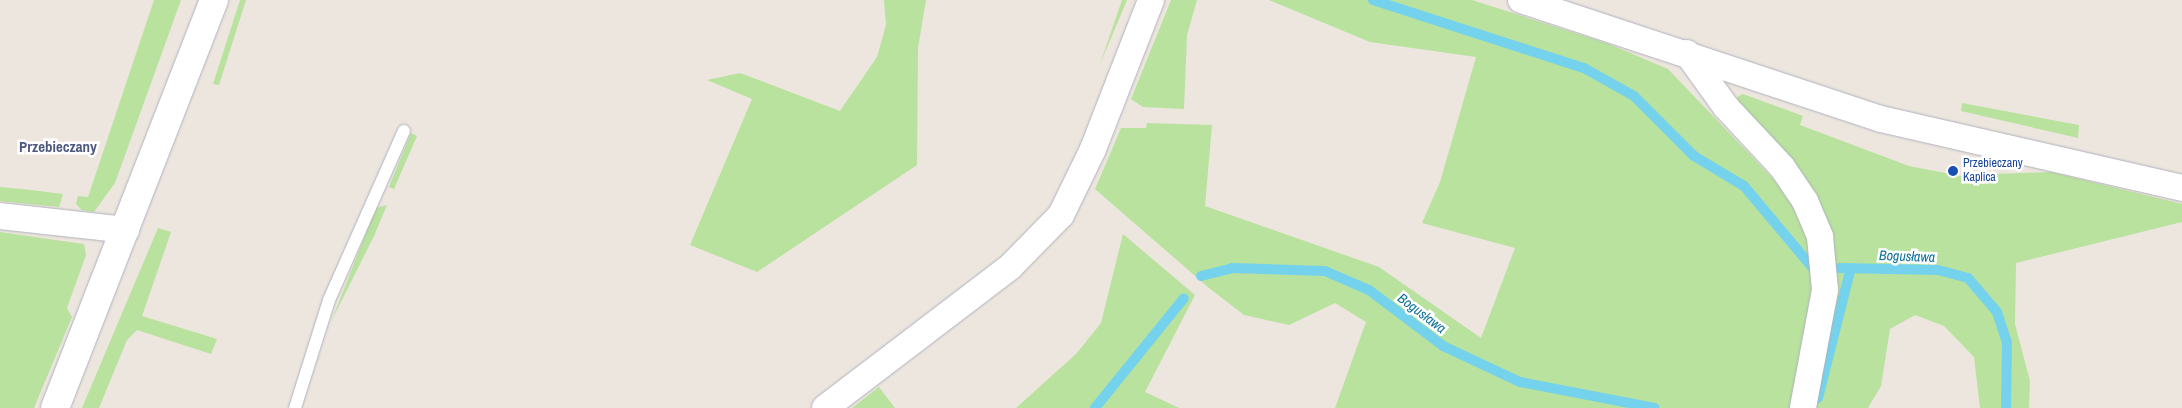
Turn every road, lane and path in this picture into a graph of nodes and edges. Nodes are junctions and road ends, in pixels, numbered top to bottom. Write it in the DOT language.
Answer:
graph roads {
  1 [pos="214,0"];
  2 [pos="1151,0"];
  3 [pos="1521,0"];
  4 [pos="1687,54"];
  5 [pos="404,130"];
  6 [pos="2182,188"];
  7 [pos="0,216"];
  8 [pos="126,230"];
  9 [pos="55,408"];
  10 [pos="295,408"];
  11 [pos="825,408"];
  12 [pos="1802,408"];
  1 -- 8 [label="main road"];
  2 -- 11 [label="street"];
  3 -- 4 [label="street"];
  4 -- 6 [label="street"];
  4 -- 12 [label="street"];
  5 -- 10 [label="lane"];
  7 -- 8 [label="street"];
  8 -- 9 [label="main road"];
}
